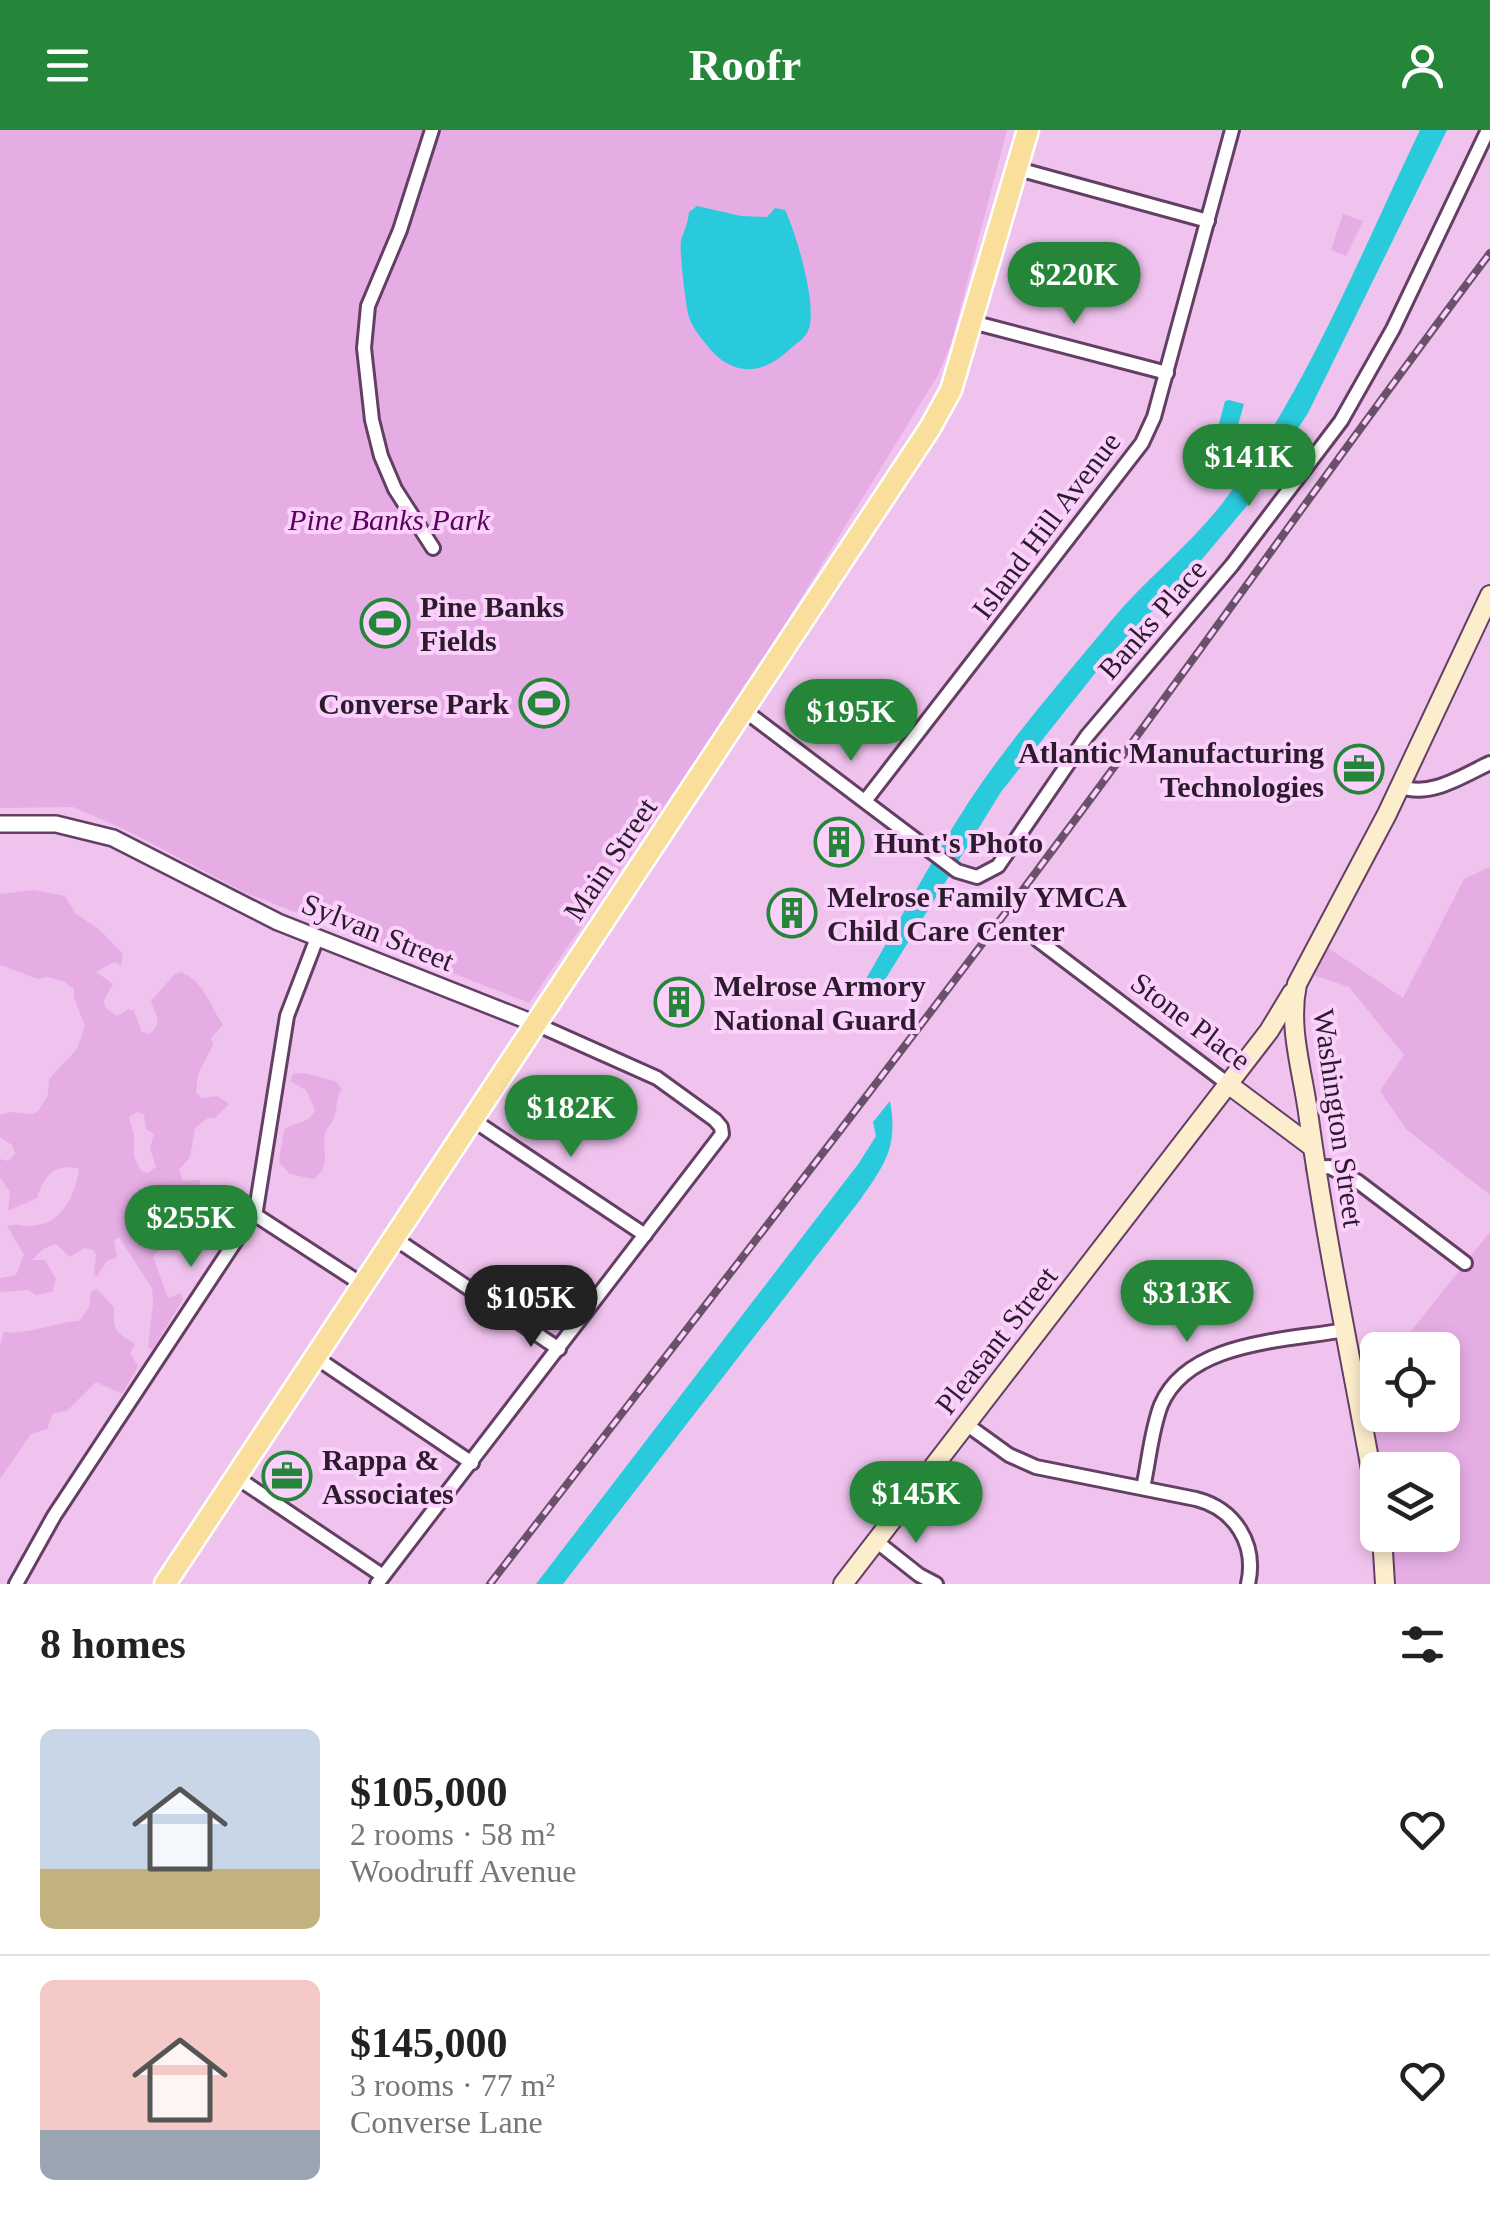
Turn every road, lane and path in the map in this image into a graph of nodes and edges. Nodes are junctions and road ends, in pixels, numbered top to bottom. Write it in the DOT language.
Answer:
graph roads {
  1 [pos="432,130"];
  2 [pos="1028,130"];
  3 [pos="1232,130"];
  4 [pos="1488,130"];
  5 [pos="1018,169"];
  6 [pos="1208,221"];
  7 [pos="972,322"];
  8 [pos="1166,373"];
  9 [pos="433,548"];
  10 [pos="1490,595"];
  11 [pos="745,711"];
  12 [pos="1490,763"];
  13 [pos="1400,786"];
  14 [pos="865,801"];
  15 [pos="0,824"];
  16 [pos="316,938"];
  17 [pos="1038,940"];
  18 [pos="1297,984"];
  19 [pos="536,1024"];
  20 [pos="1228,1084"];
  21 [pos="473,1120"];
  22 [pos="1311,1146"];
  23 [pos="1314,1168"];
  24 [pos="254,1214"];
  25 [pos="645,1236"];
  26 [pos="394,1238"];
  27 [pos="1465,1263"];
  28 [pos="363,1285"];
  29 [pos="1345,1330"];
  30 [pos="558,1349"];
  31 [pos="315,1358"];
  32 [pos="966,1424"];
  33 [pos="1367,1452"];
  34 [pos="472,1463"];
  35 [pos="236,1477"];
  36 [pos="1144,1488"];
  37 [pos="876,1541"];
  38 [pos="1383,1552"];
  39 [pos="380,1580"];
  40 [pos="16,1584"];
  41 [pos="165,1584"];
  42 [pos="843,1584"];
  43 [pos="936,1584"];
  44 [pos="1248,1584"];
  45 [pos="1385,1584"];
  1 -- 9 [label="street"];
  2 -- 5 [label="main road, Main Street"];
  3 -- 6 [label="street, Island Hill Avenue"];
  4 -- 14 [label="street, Banks Place"];
  5 -- 6 [label="street"];
  5 -- 7 [label="main road, Main Street"];
  6 -- 8 [label="street, Island Hill Avenue"];
  7 -- 8 [label="street"];
  7 -- 11 [label="main road, Main Street"];
  8 -- 14 [label="street, Island Hill Avenue"];
  10 -- 13 [label="main road, Washington Street"];
  11 -- 14 [label="street, Banks Place"];
  11 -- 19 [label="main road, Main Street"];
  12 -- 13 [label="street"];
  13 -- 18 [label="main road, Washington Street"];
  15 -- 16 [label="street, Sylvan Street"];
  16 -- 19 [label="street, Sylvan Street"];
  16 -- 24 [label="street"];
  17 -- 20 [label="street, Stone Place"];
  18 -- 20 [label="main road, Pleasant Street"];
  18 -- 22 [label="main road, Washington Street"];
  19 -- 21 [label="main road, Main Street"];
  19 -- 25 [label="street, Sylvan Street"];
  20 -- 22 [label="main road, Stone Place"];
  20 -- 32 [label="main road, Pleasant Street"];
  21 -- 25 [label="street"];
  21 -- 26 [label="main road, Main Street"];
  22 -- 23 [label="main road, Washington Street"];
  23 -- 27 [label="street"];
  23 -- 29 [label="main road, Washington Street"];
  24 -- 28 [label="street"];
  24 -- 40 [label="street"];
  25 -- 30 [label="street"];
  26 -- 28 [label="main road, Main Street"];
  26 -- 30 [label="street"];
  28 -- 31 [label="main road, Main Street"];
  29 -- 33 [label="main road, Washington Street"];
  29 -- 36 [label="street"];
  30 -- 34 [label="street"];
  31 -- 34 [label="street"];
  31 -- 35 [label="main road, Main Street"];
  32 -- 36 [label="street"];
  32 -- 37 [label="main road, Pleasant Street"];
  34 -- 39 [label="street"];
  35 -- 39 [label="street"];
  35 -- 41 [label="main road, Main Street"];
  36 -- 44 [label="street"];
  37 -- 42 [label="main road, Pleasant Street"];
  37 -- 43 [label="street"];
  38 -- 45 [label="main road"];
}
